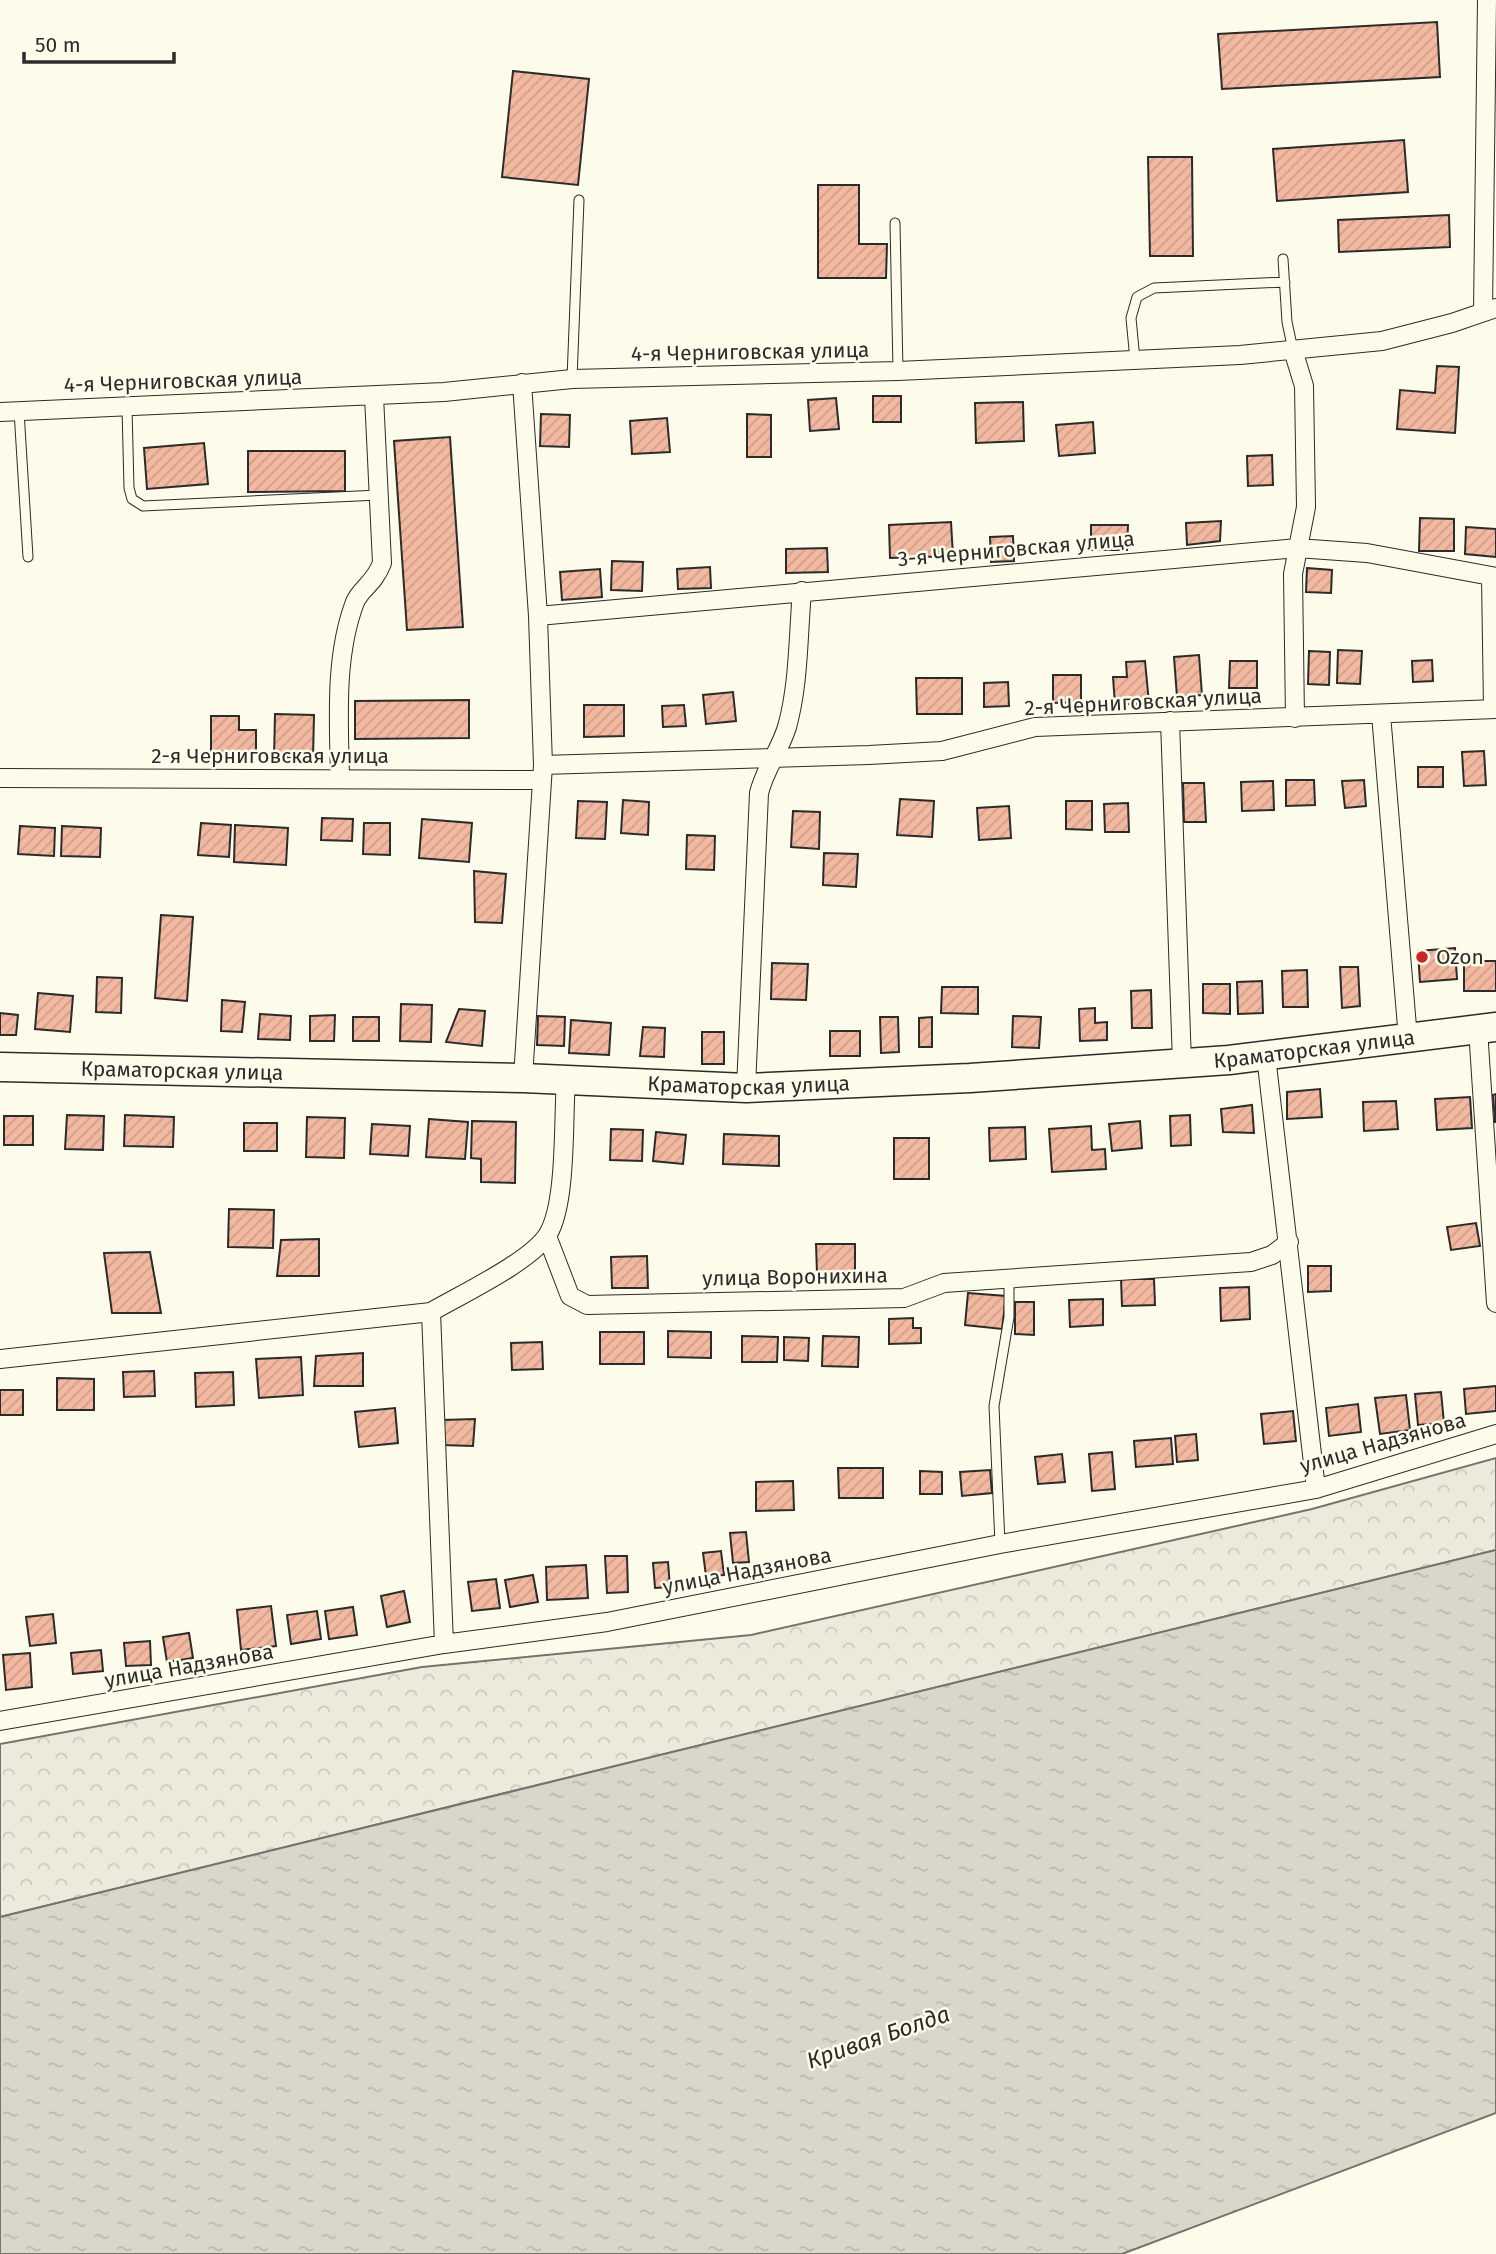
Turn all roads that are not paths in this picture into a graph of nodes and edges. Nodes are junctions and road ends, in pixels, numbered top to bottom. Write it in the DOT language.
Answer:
graph roads {
  1 [pos="1487,0"];
  2 [pos="579,200"];
  3 [pos="895,223"];
  4 [pos="1283,259"];
  5 [pos="1285,282"];
  6 [pos="1490,310"];
  7 [pos="1293,350"];
  8 [pos="1135,360"];
  9 [pos="898,371"];
  10 [pos="572,379"];
  11 [pos="522,383"];
  12 [pos="374,396"];
  13 [pos="127,408"];
  14 [pos="19,411"];
  15 [pos="0,412"];
  16 [pos="379,495"];
  17 [pos="1297,548"];
  18 [pos="28,557"];
  19 [pos="1494,577"];
  20 [pos="802,591"];
  21 [pos="538,616"];
  22 [pos="1495,709"];
  23 [pos="1381,714"];
  24 [pos="1295,718"];
  25 [pos="1170,721"];
  26 [pos="773,756"];
  27 [pos="542,773"];
  28 [pos="0,778"];
  29 [pos="340,779"];
  30 [pos="1487,1028"];
  31 [pos="1408,1040"];
  32 [pos="1266,1056"];
  33 [pos="1182,1063"];
  34 [pos="0,1067"];
  35 [pos="523,1077"];
  36 [pos="566,1079"];
  37 [pos="746,1088"];
  38 [pos="1493,1204"];
  39 [pos="547,1236"];
  40 [pos="1289,1242"];
  41 [pos="1009,1278"];
  42 [pos="1496,1303"];
  43 [pos="431,1312"];
  44 [pos="0,1359"];
  45 [pos="1496,1434"];
  46 [pos="1316,1489"];
  47 [pos="1000,1544"];
  48 [pos="444,1644"];
  49 [pos="0,1721"];
  1 -- 6 [label="street"];
  2 -- 10 [label="lane"];
  3 -- 9 [label="lane"];
  4 -- 5 [label="lane"];
  5 -- 7 [label="lane"];
  5 -- 8 [label="lane"];
  6 -- 7 [label="street, 4-я Черниговская улица"];
  7 -- 8 [label="street, 4-я Черниговская улица"];
  7 -- 17 [label="street"];
  8 -- 9 [label="street, 4-я Черниговская улица"];
  9 -- 10 [label="street, 4-я Черниговская улица"];
  10 -- 11 [label="street, 4-я Черниговская улица"];
  11 -- 12 [label="street, 4-я Черниговская улица"];
  11 -- 21 [label="street"];
  12 -- 13 [label="street, 4-я Черниговская улица"];
  12 -- 16 [label="street"];
  13 -- 14 [label="street, 4-я Черниговская улица"];
  13 -- 16 [label="lane"];
  14 -- 15 [label="street, 4-я Черниговская улица"];
  14 -- 18 [label="lane"];
  16 -- 29 [label="street"];
  17 -- 19 [label="street, 3-я Черниговская улица"];
  17 -- 20 [label="street, 3-я Черниговская улица"];
  17 -- 24 [label="street"];
  19 -- 22 [label="street"];
  20 -- 21 [label="street, 3-я Черниговская улица"];
  20 -- 26 [label="street"];
  21 -- 27 [label="street"];
  22 -- 23 [label="street, 2-я Черниговская улица"];
  23 -- 24 [label="street, 2-я Черниговская улица"];
  23 -- 31 [label="street"];
  24 -- 25 [label="street, 2-я Черниговская улица"];
  25 -- 26 [label="street, 2-я Черниговская улица"];
  25 -- 33 [label="street"];
  26 -- 27 [label="street, 2-я Черниговская улица"];
  26 -- 37 [label="street"];
  27 -- 29 [label="street, 2-я Черниговская улица"];
  27 -- 35 [label="street"];
  28 -- 29 [label="street, 2-я Черниговская улица"];
  30 -- 31 [label="main road, Краматорская улица"];
  30 -- 38 [label="street"];
  31 -- 32 [label="main road, Краматорская улица"];
  32 -- 33 [label="main road, Краматорская улица"];
  32 -- 40 [label="street"];
  33 -- 37 [label="main road, Краматорская улица"];
  34 -- 35 [label="main road, Краматорская улица"];
  35 -- 36 [label="main road, Краматорская улица"];
  36 -- 37 [label="main road, Краматорская улица"];
  36 -- 39 [label="street"];
  38 -- 42 [label="street"];
  39 -- 41 [label="street, улица Воронихина"];
  39 -- 43 [label="street"];
  40 -- 41 [label="street, улица Воронихина"];
  40 -- 46 [label="street"];
  41 -- 47 [label="lane"];
  43 -- 44 [label="street"];
  43 -- 48 [label="street"];
  45 -- 46 [label="street, улица Надзянова"];
  46 -- 47 [label="street, улица Надзянова"];
  47 -- 48 [label="street, улица Надзянова"];
  48 -- 49 [label="street, улица Надзянова"];
}
